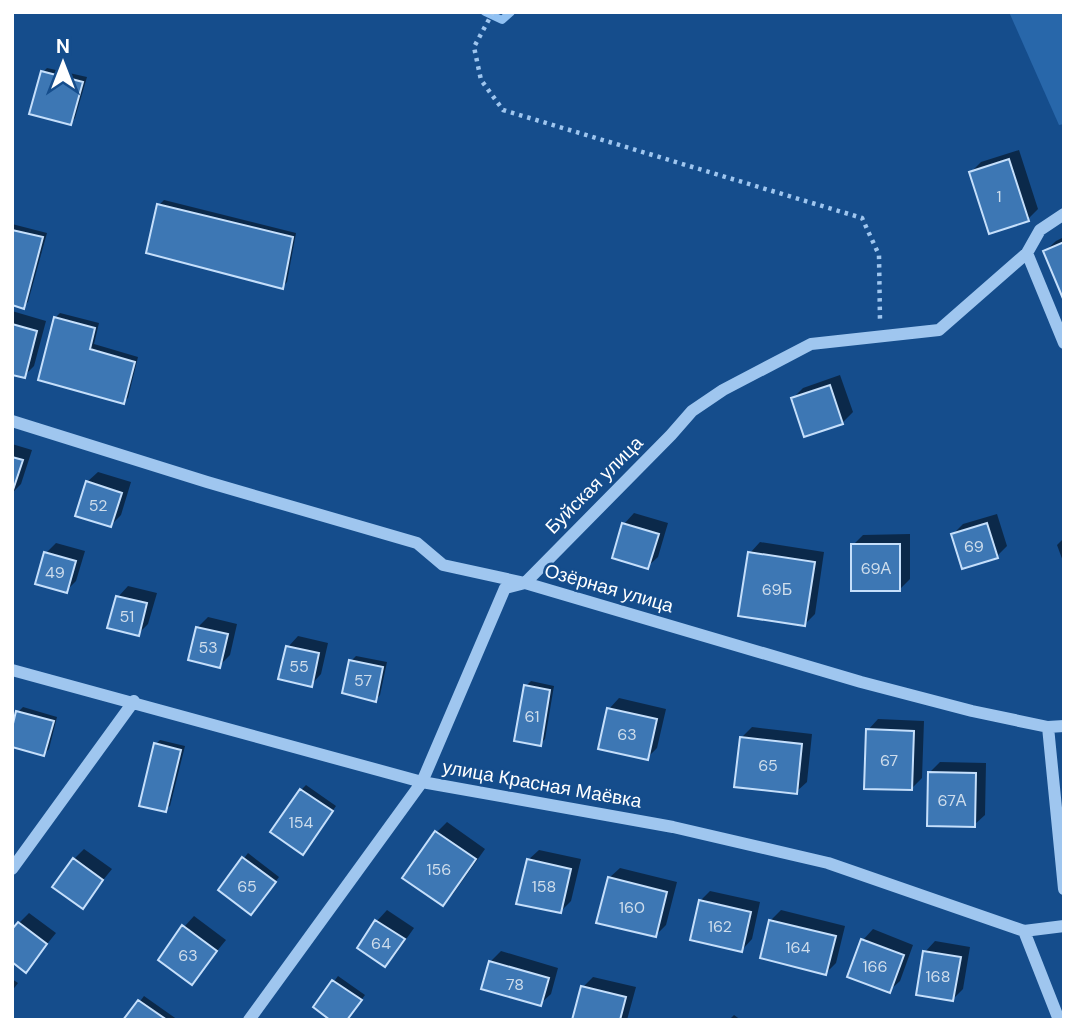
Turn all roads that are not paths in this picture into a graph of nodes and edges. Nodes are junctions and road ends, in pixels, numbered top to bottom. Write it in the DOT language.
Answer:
graph roads {
  1 [pos="1064,214"];
  2 [pos="1027,253"];
  3 [pos="1064,343"];
  4 [pos="12,421"];
  5 [pos="525,583"];
  6 [pos="12,670"];
  7 [pos="134,701"];
  8 [pos="1064,726"];
  9 [pos="1048,727"];
  10 [pos="422,782"];
  11 [pos="12,869"];
  12 [pos="1064,889"];
  13 [pos="1064,926"];
  14 [pos="1024,930"];
  15 [pos="249,1020"];
  16 [pos="1059,1020"];
  1 -- 2 [label="street, Буйская улица"];
  2 -- 3 [label="street"];
  2 -- 5 [label="street, Буйская улица"];
  4 -- 5 [label="street, Озёрная улица"];
  5 -- 9 [label="street, Озёрная улица"];
  5 -- 10 [label="street, Буйская улица"];
  6 -- 7 [label="street, улица Красная Маёвка"];
  7 -- 10 [label="street, улица Красная Маёвка"];
  7 -- 11 [label="street"];
  8 -- 9 [label="street, Озёрная улица"];
  9 -- 12 [label="street"];
  10 -- 14 [label="street, улица Красная Маёвка"];
  10 -- 15 [label="street, Буйская улица"];
  13 -- 14 [label="street, улица Красная Маёвка"];
  14 -- 16 [label="street"];
}
